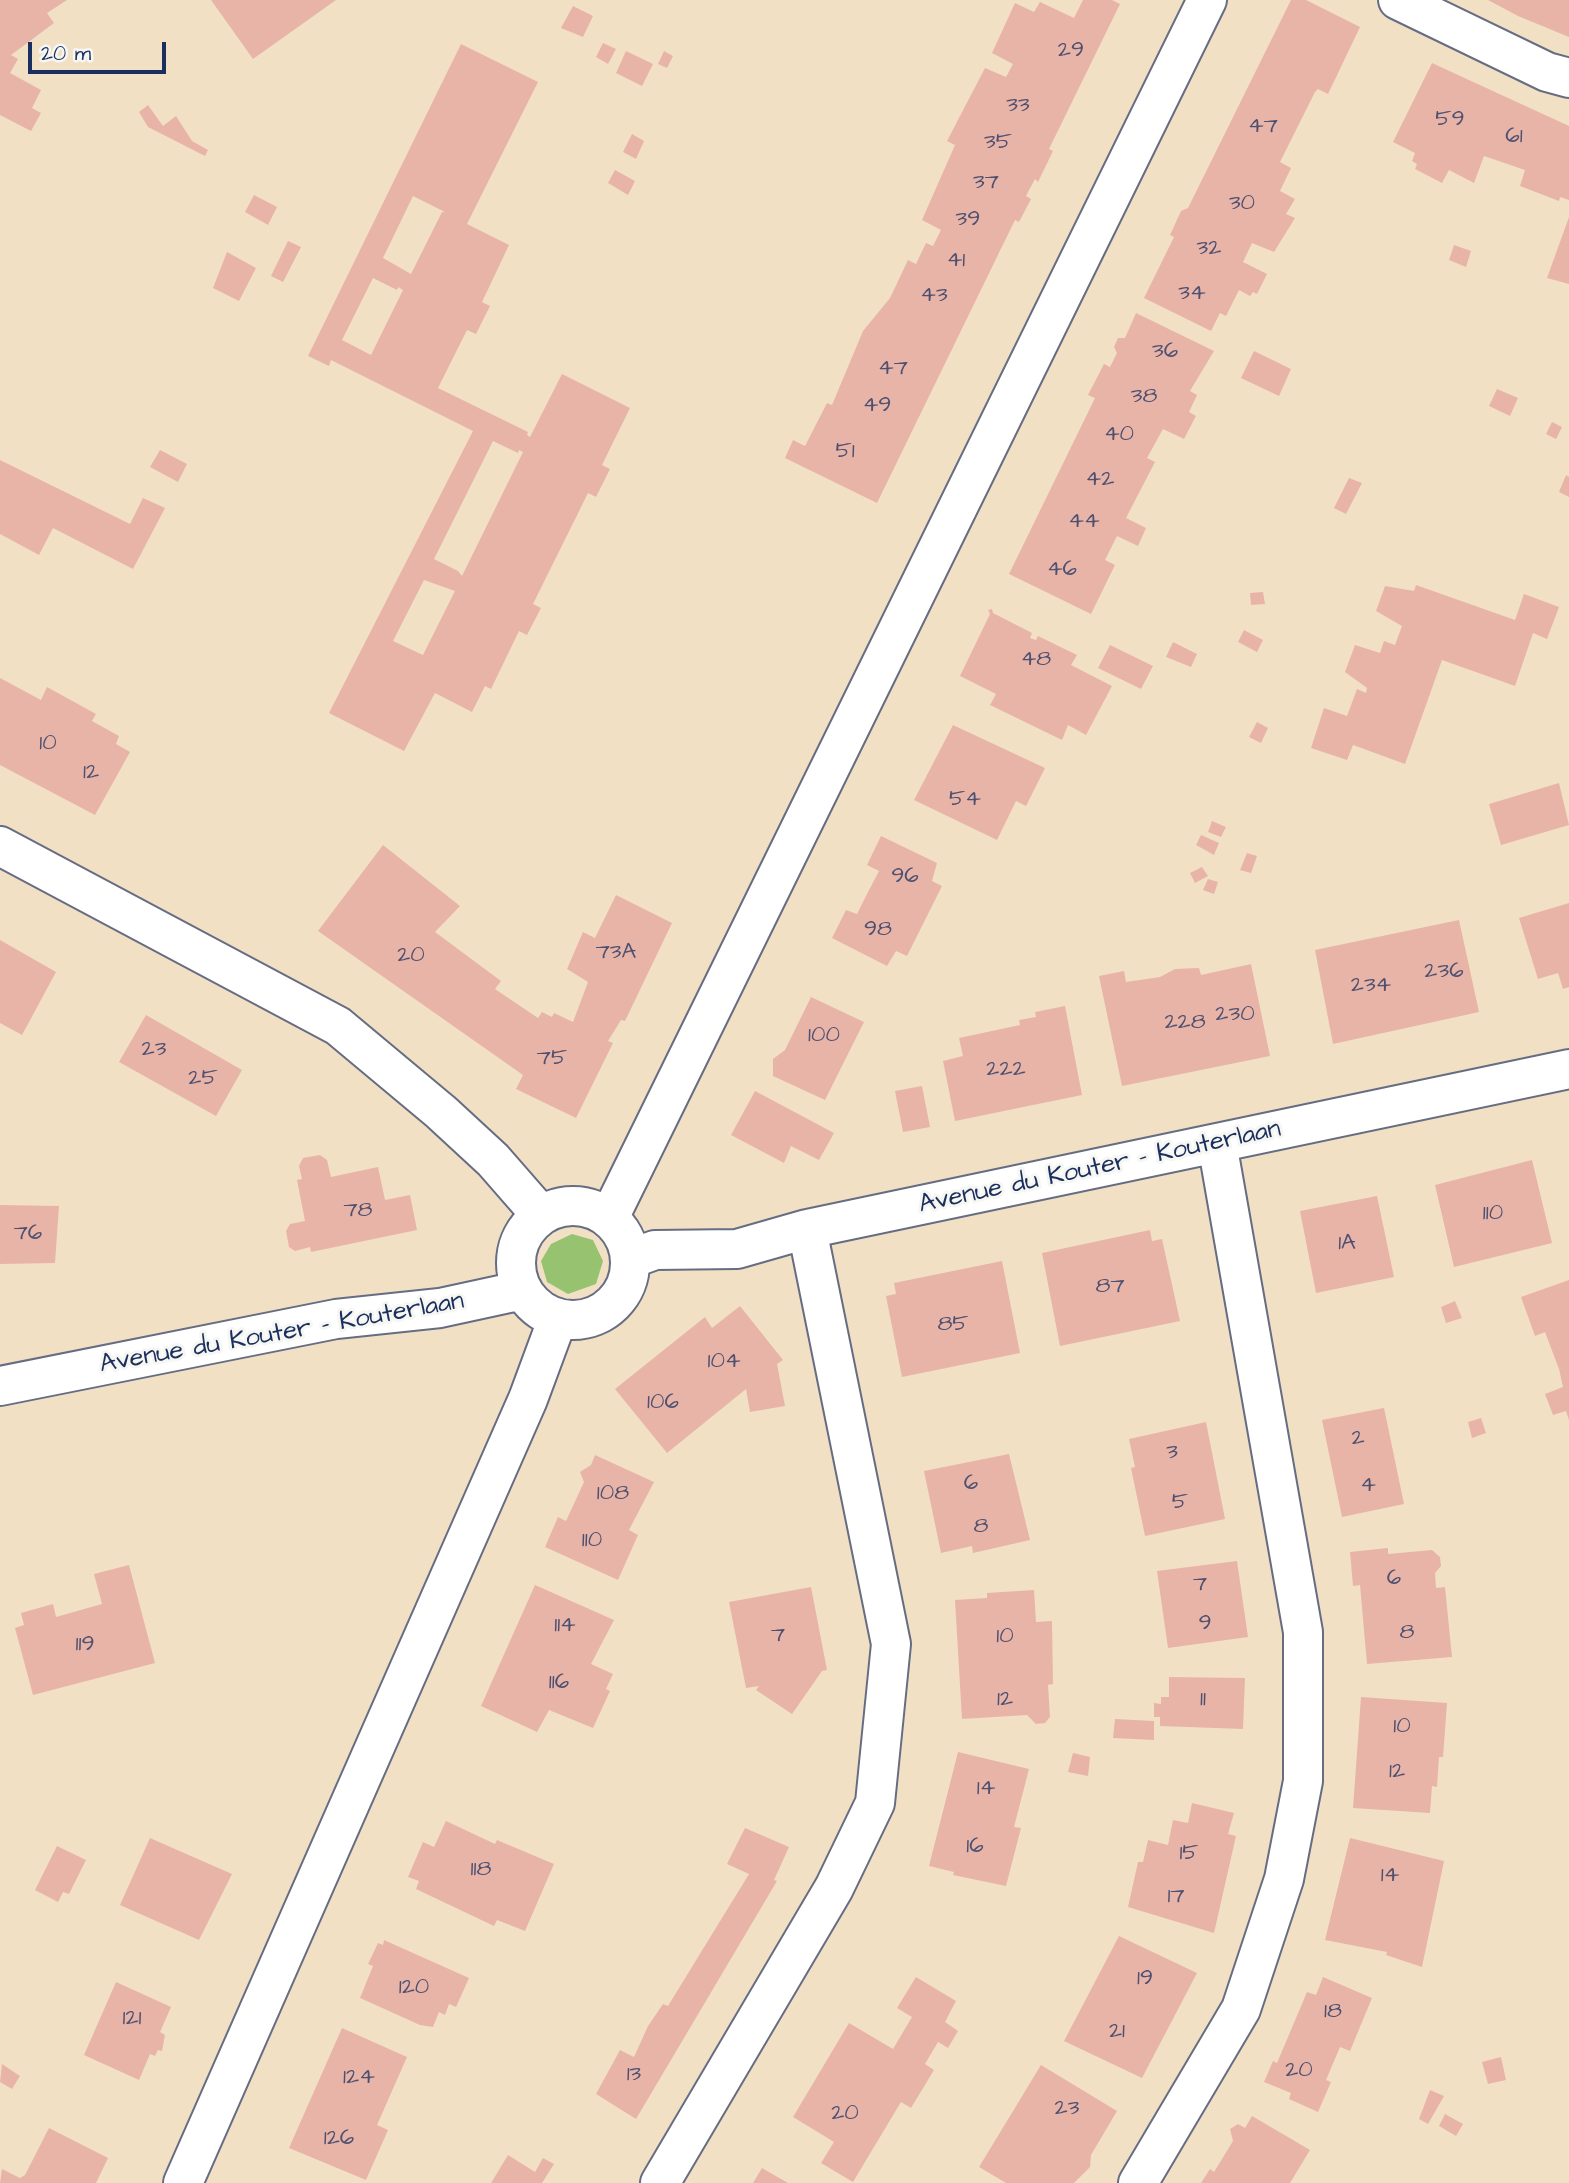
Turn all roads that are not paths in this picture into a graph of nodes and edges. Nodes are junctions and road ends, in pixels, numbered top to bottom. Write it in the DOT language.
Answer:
graph roads {
  1 [pos="1208,0"];
  2 [pos="1398,0"];
  3 [pos="1569,78"];
  4 [pos="0,846"];
  5 [pos="1569,1069"];
  6 [pos="1217,1143"];
  7 [pos="541,1215"];
  8 [pos="610,1218"];
  9 [pos="807,1229"];
  10 [pos="630,1259"];
  11 [pos="523,1290"];
  12 [pos="558,1318"];
  13 [pos="0,1387"];
  14 [pos="183,2183"];
  15 [pos="660,2183"];
  16 [pos="1138,2183"];
  1 -- 8 [label="street"];
  2 -- 3 [label="street"];
  4 -- 7 [label="street"];
  5 -- 6 [label="street, Avenue du Kouter - Kouterlaan"];
  6 -- 9 [label="street, Avenue du Kouter - Kouterlaan"];
  6 -- 16 [label="street"];
  7 -- 8 [label="street"];
  7 -- 11 [label="street"];
  8 -- 10 [label="street"];
  9 -- 10 [label="street, Avenue du Kouter - Kouterlaan"];
  9 -- 15 [label="street"];
  10 -- 12 [label="street"];
  11 -- 12 [label="street"];
  11 -- 13 [label="street, Avenue du Kouter - Kouterlaan"];
  12 -- 14 [label="street"];
}
